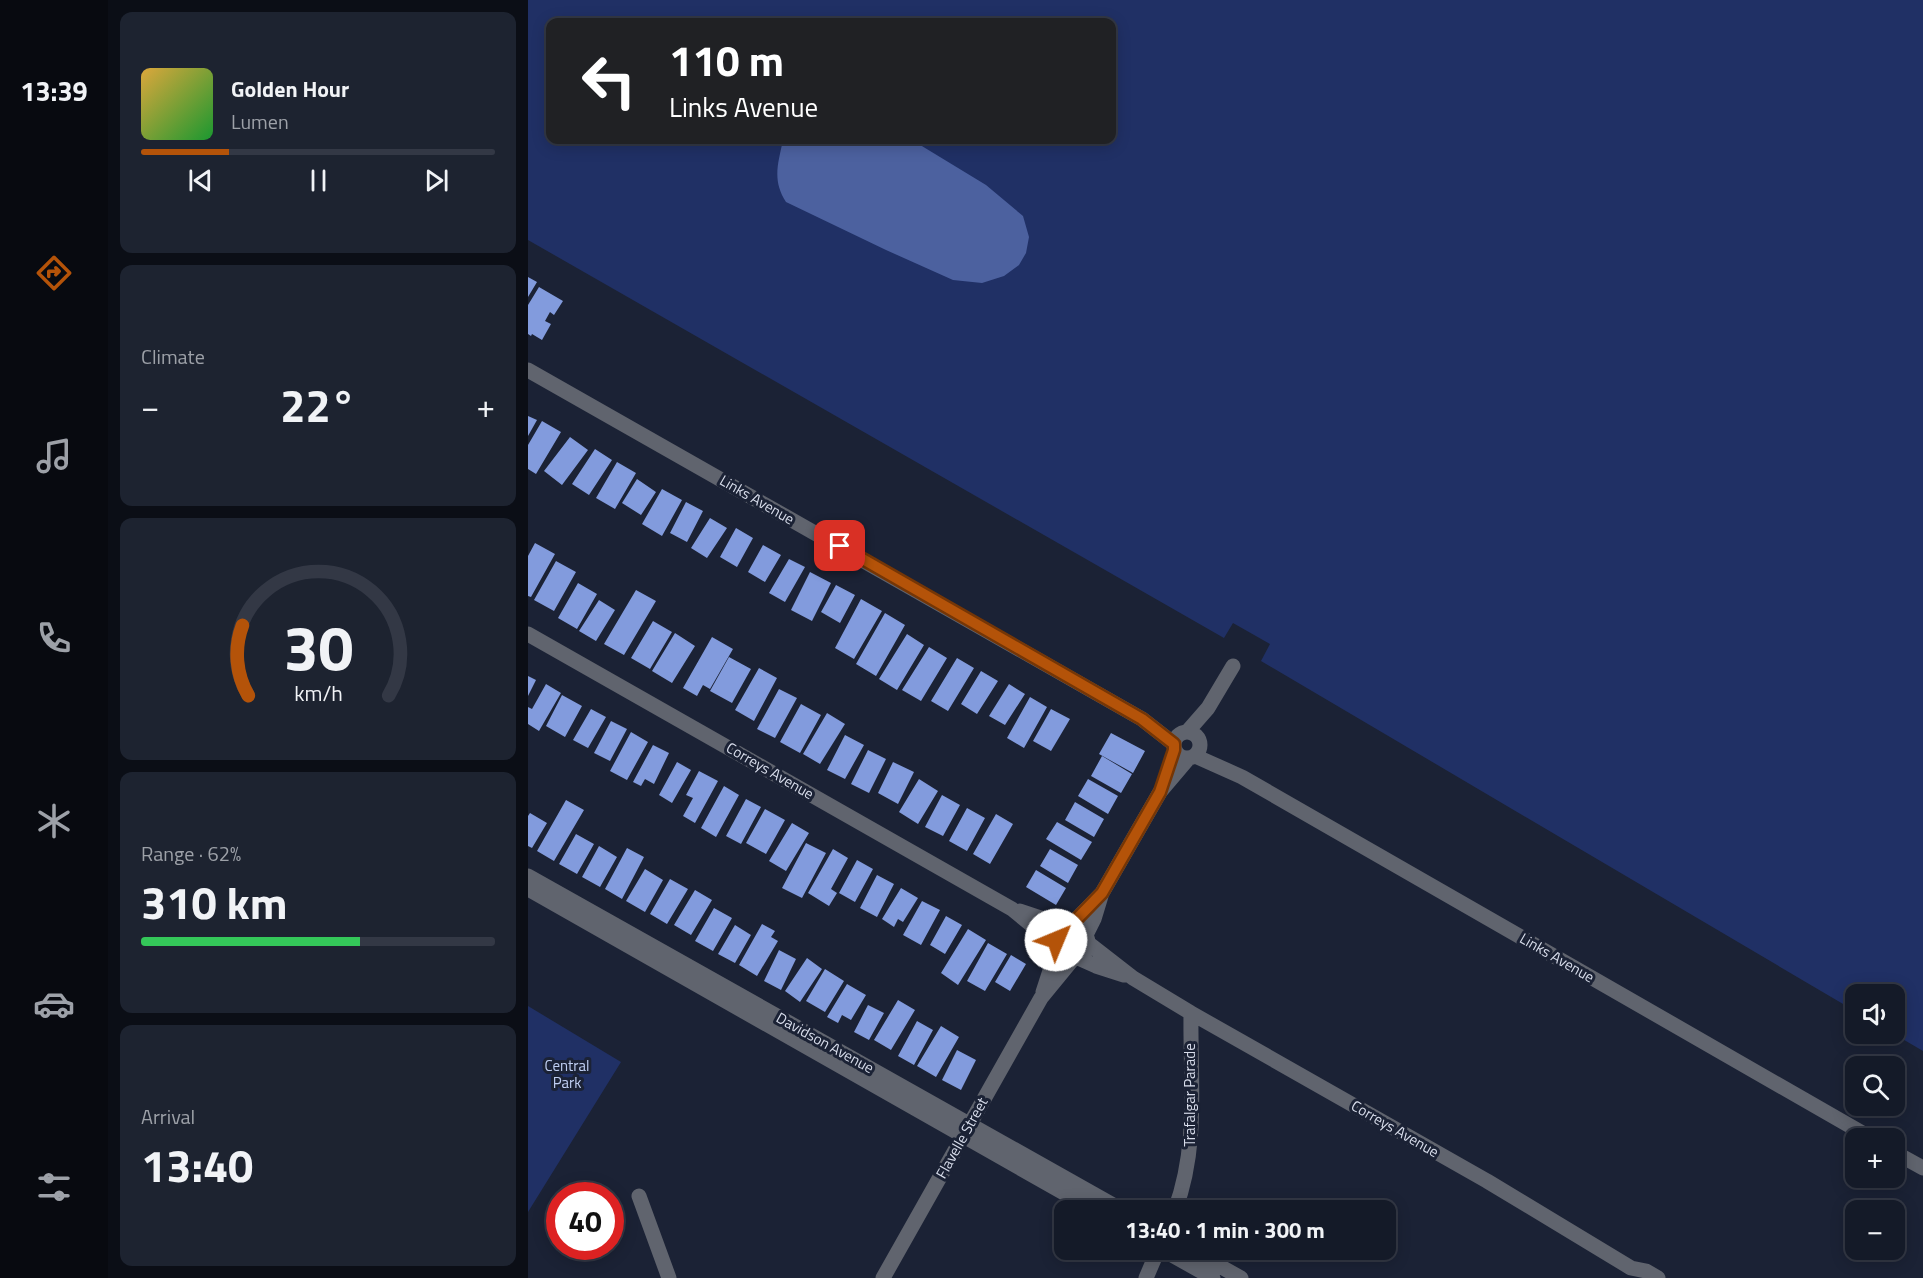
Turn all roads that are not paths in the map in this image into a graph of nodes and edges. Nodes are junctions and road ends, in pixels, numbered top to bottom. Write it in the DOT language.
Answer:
graph roads {
  1 [pos="528,370"];
  2 [pos="528,633"];
  3 [pos="1233,666"];
  4 [pos="1187,745"];
  5 [pos="528,876"];
  6 [pos="528,889"];
  7 [pos="1102,893"];
  8 [pos="1012,909"];
  9 [pos="1067,928"];
  10 [pos="1087,939"];
  11 [pos="1056,947"];
  12 [pos="1075,959"];
  13 [pos="1133,978"];
  14 [pos="1041,998"];
  15 [pos="1191,1013"];
  16 [pos="1854,1128"];
  17 [pos="966,1131"];
  18 [pos="1905,1158"];
  19 [pos="1923,1168"];
  20 [pos="639,1196"];
  21 [pos="1078,1200"];
  22 [pos="1102,1200"];
  23 [pos="1178,1200"];
  24 [pos="1154,1260"];
  25 [pos="1181,1260"];
  26 [pos="1208,1260"];
  27 [pos="669,1278"];
  28 [pos="883,1278"];
  29 [pos="1146,1278"];
  30 [pos="1213,1278"];
  31 [pos="1240,1278"];
  32 [pos="1658,1278"];
  1 -- 4 [label="street, Links Avenue"];
  2 -- 8 [label="street, Correys Avenue"];
  3 -- 4 [label="street"];
  4 -- 7 [label="street"];
  4 -- 16 [label="street, Links Avenue"];
  5 -- 17 [label="street, Davidson Avenue"];
  6 -- 17 [label="street, Davidson Avenue"];
  7 -- 9 [label="street"];
  7 -- 10 [label="street"];
  8 -- 9 [label="street, Correys Avenue"];
  8 -- 11 [label="street, Correys Avenue"];
  9 -- 10 [label="street"];
  9 -- 11 [label="street"];
  10 -- 12 [label="street"];
  10 -- 13 [label="street, Correys Avenue"];
  11 -- 12 [label="street"];
  11 -- 14 [label="street, Flavelle Street"];
  12 -- 13 [label="street, Correys Avenue"];
  12 -- 14 [label="street, Flavelle Street"];
  13 -- 15 [label="street, Correys Avenue"];
  14 -- 17 [label="street, Flavelle Street"];
  15 -- 23 [label="street, Trafalgar Parade"];
  15 -- 32 [label="street, Correys Avenue"];
  17 -- 21 [label="street, Davidson Avenue"];
  17 -- 22 [label="street, Davidson Avenue"];
  17 -- 28 [label="street, Flavelle Street"];
  18 -- 19 [label="street"];
  20 -- 27 [label="street"];
  24 -- 29 [label="street"];
  25 -- 30 [label="street"];
  26 -- 31 [label="street"];
}
